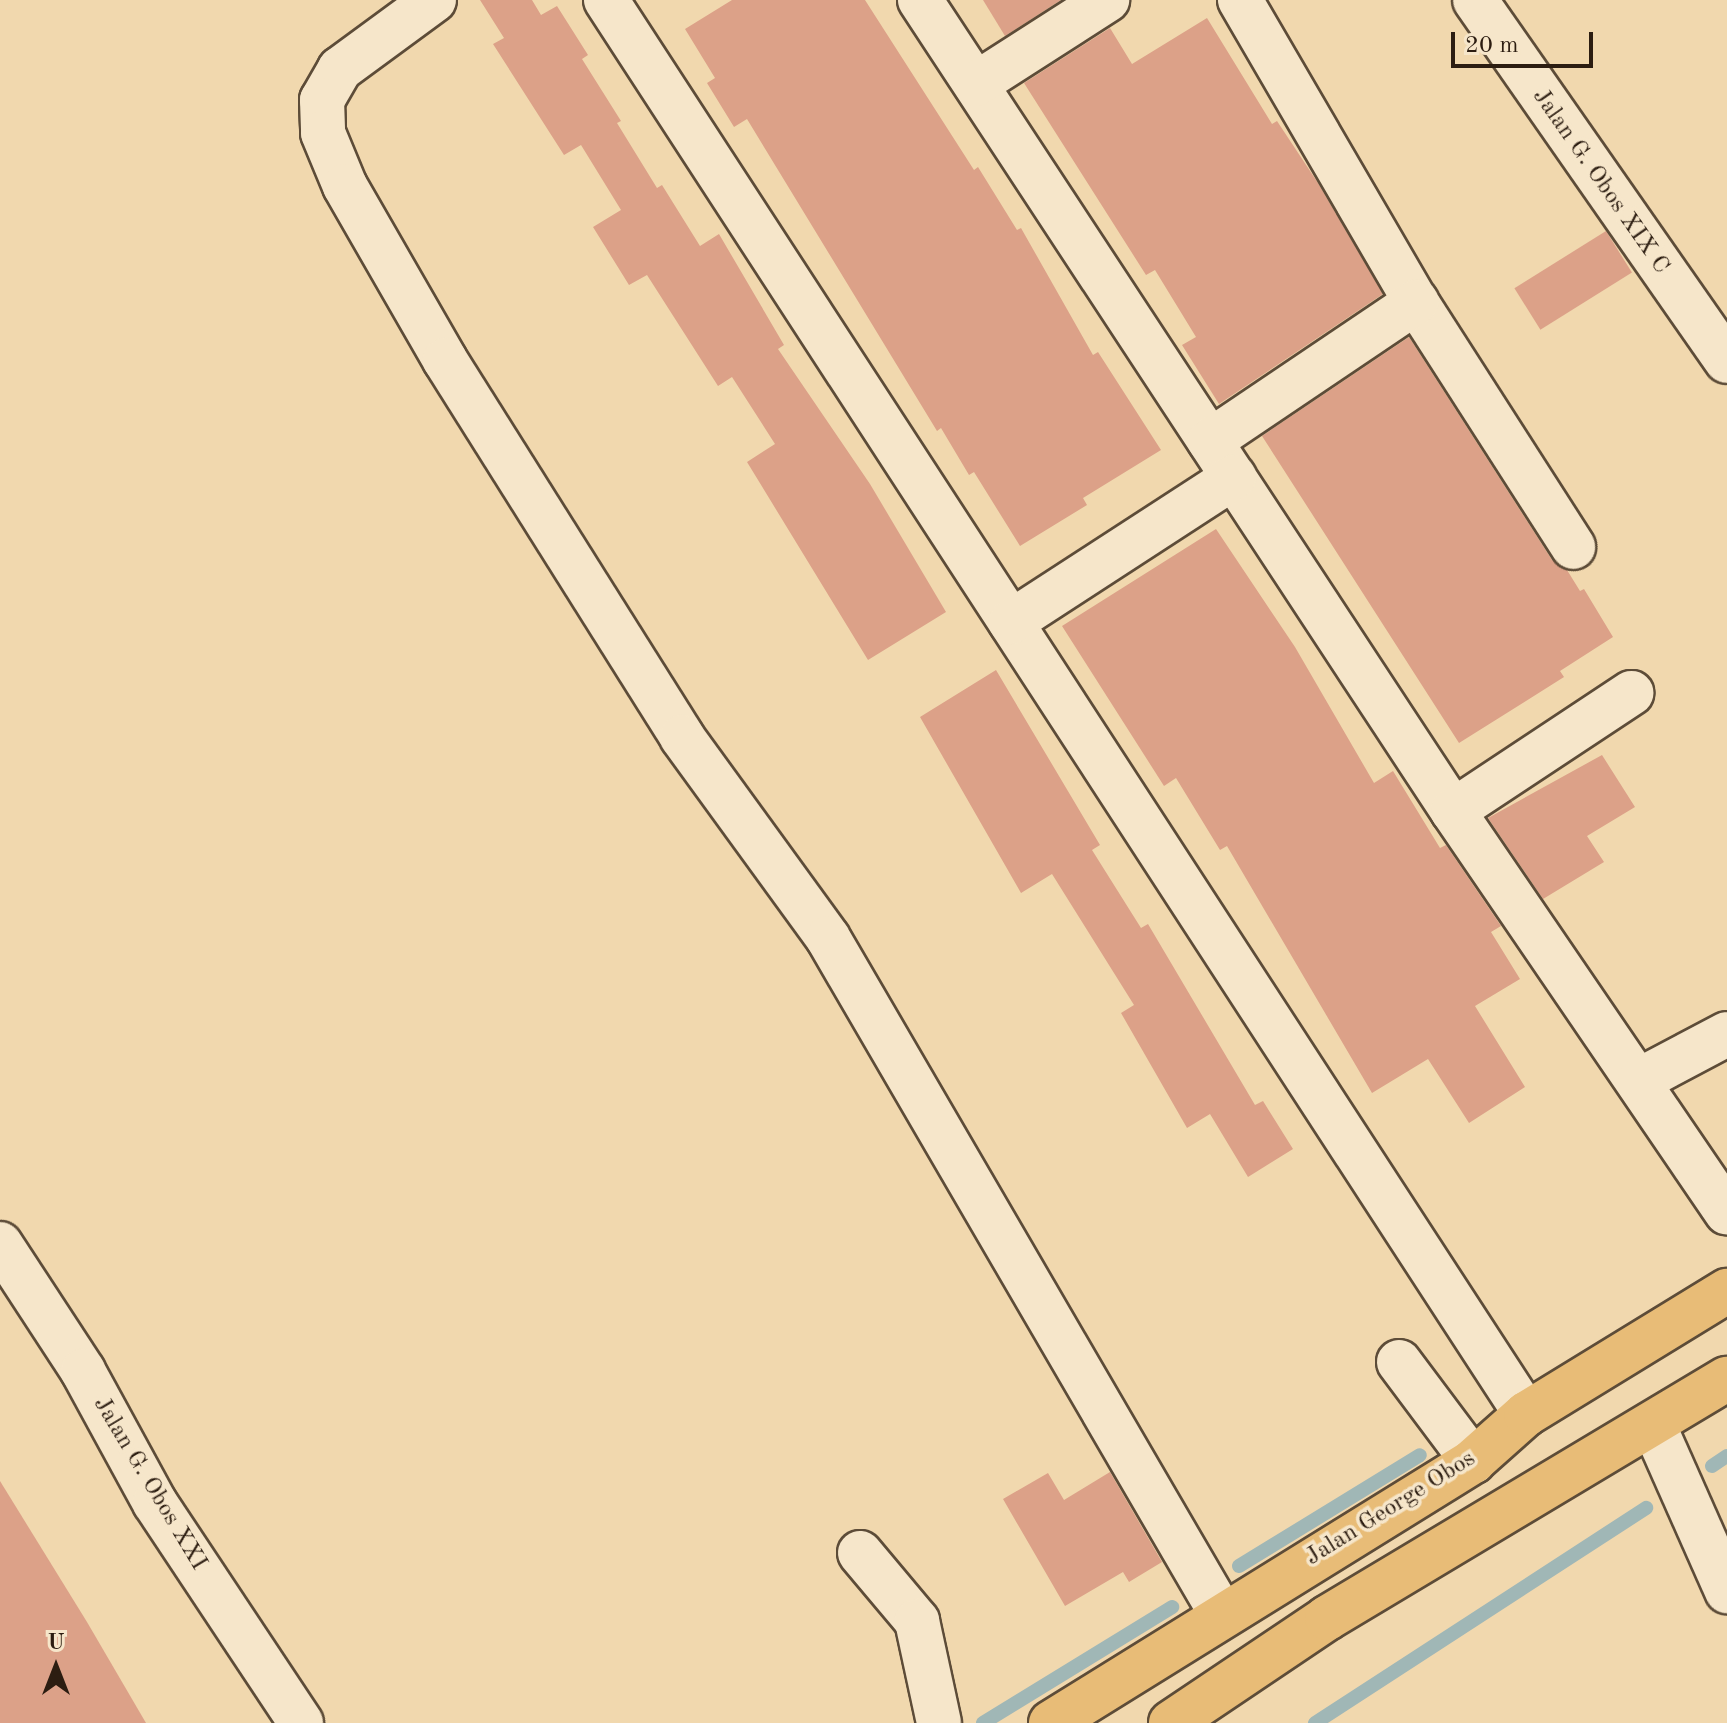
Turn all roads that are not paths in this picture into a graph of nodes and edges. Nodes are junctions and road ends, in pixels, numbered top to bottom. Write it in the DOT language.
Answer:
graph roads {
  1 [pos="434,0"];
  2 [pos="606,0"];
  3 [pos="920,0"];
  4 [pos="1107,0"];
  5 [pos="1240,0"];
  6 [pos="1475,0"];
  7 [pos="976,84"];
  8 [pos="1416,302"];
  9 [pos="1727,361"];
  10 [pos="1210,441"];
  11 [pos="1234,477"];
  12 [pos="1573,547"];
  13 [pos="1011,622"];
  14 [pos="1631,693"];
  15 [pos="1453,811"];
  16 [pos="1727,1034"];
  17 [pos="1640,1080"];
  18 [pos="1727,1213"];
  19 [pos="0,1244"];
  20 [pos="1727,1291"];
  21 [pos="1399,1362"];
  22 [pos="1727,1379"];
  23 [pos="1526,1414"];
  24 [pos="1653,1424"];
  25 [pos="1473,1461"];
  26 [pos="860,1553"];
  27 [pos="1727,1591"];
  28 [pos="1221,1613"];
  29 [pos="301,1723"];
  30 [pos="939,1723"];
  31 [pos="1051,1723"];
  32 [pos="1171,1723"];
  1 -- 28 [label="street"];
  2 -- 13 [label="street"];
  3 -- 7 [label="street"];
  4 -- 7 [label="street"];
  5 -- 8 [label="street"];
  6 -- 9 [label="street, Jalan G. Obos XIX C"];
  7 -- 10 [label="street"];
  8 -- 10 [label="street"];
  8 -- 12 [label="street"];
  10 -- 11 [label="street"];
  11 -- 13 [label="street"];
  11 -- 15 [label="street"];
  13 -- 23 [label="street"];
  14 -- 15 [label="street"];
  15 -- 17 [label="street"];
  16 -- 17 [label="street"];
  17 -- 18 [label="street"];
  19 -- 29 [label="street, Jalan G. Obos XXI"];
  20 -- 23 [label="main road, Jalan George Obos"];
  21 -- 25 [label="street"];
  22 -- 24 [label="main road"];
  23 -- 25 [label="main road, Jalan George Obos"];
  24 -- 27 [label="street"];
  24 -- 32 [label="main road"];
  25 -- 28 [label="main road, Jalan George Obos"];
  26 -- 30 [label="street"];
  28 -- 31 [label="main road, Jalan George Obos"];
}
